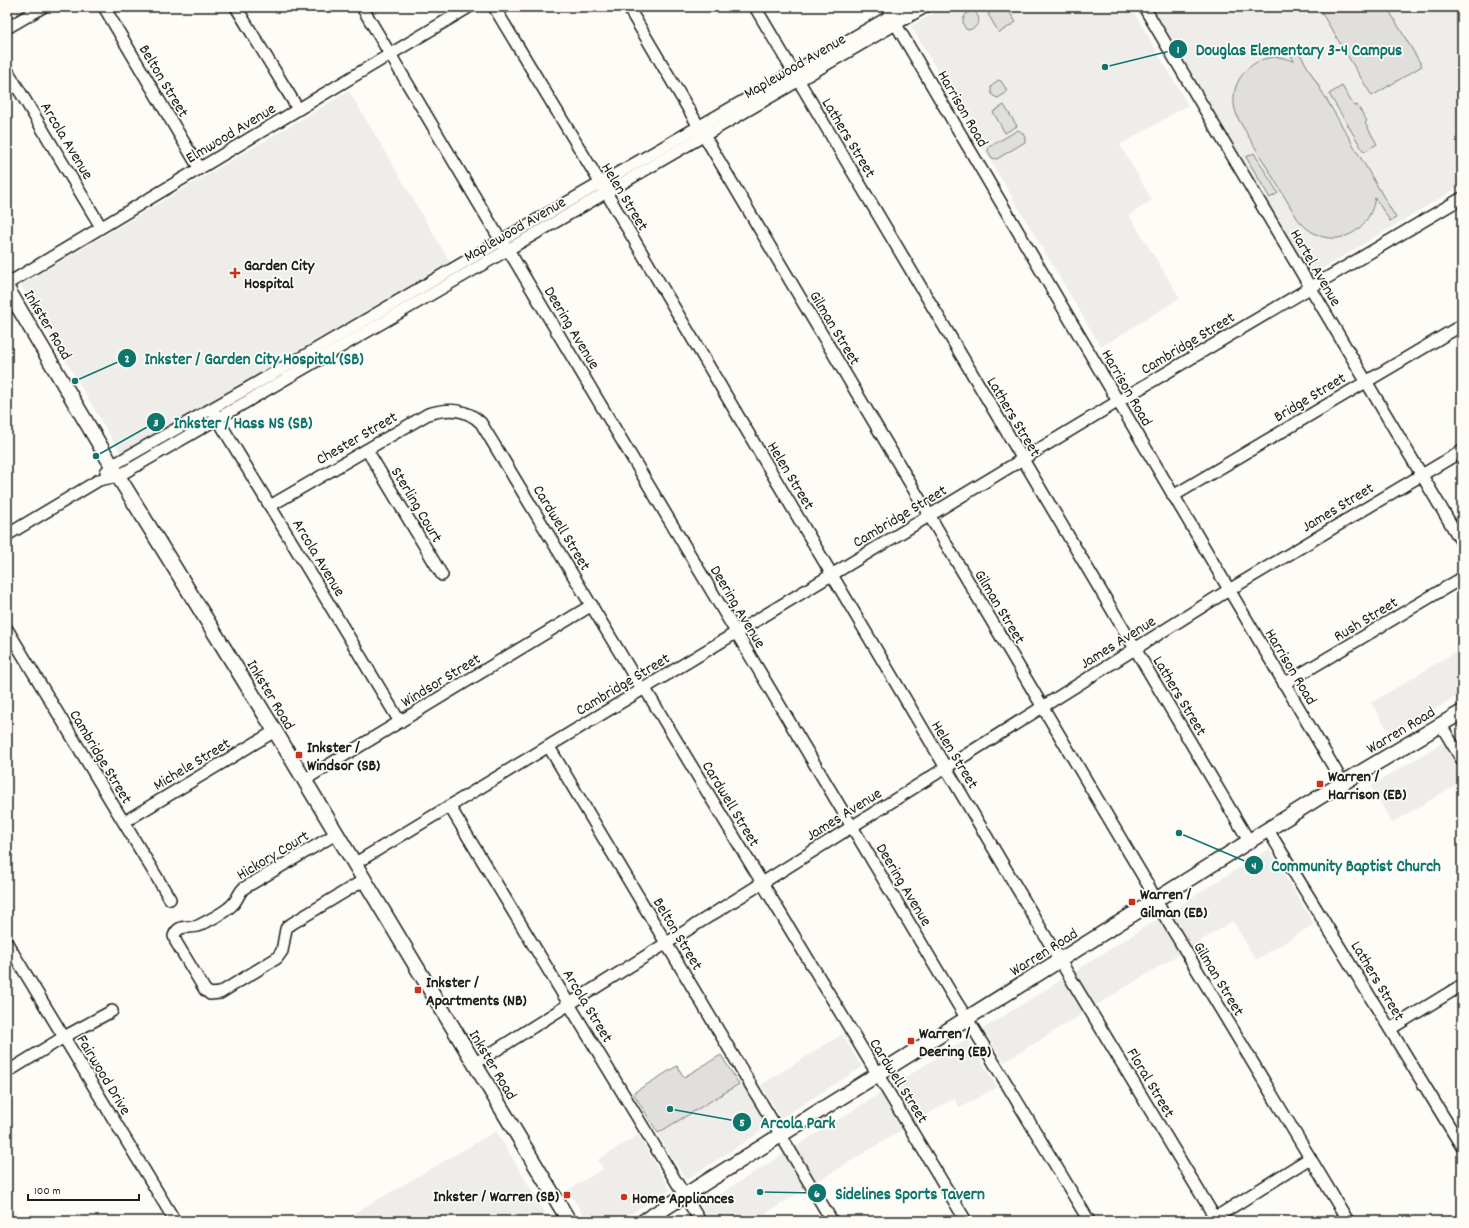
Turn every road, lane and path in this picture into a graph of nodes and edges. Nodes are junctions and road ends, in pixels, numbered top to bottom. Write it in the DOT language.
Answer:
graph roads {
  1 [pos="43,7"];
  2 [pos="104,7"];
  3 [pos="236,7"];
  4 [pos="362,7"];
  5 [pos="468,7"];
  6 [pos="494,7"];
  7 [pos="628,7"];
  8 [pos="754,7"];
  9 [pos="906,7"];
  10 [pos="925,7"];
  11 [pos="1144,7"];
  12 [pos="891,16"];
  13 [pos="7,28"];
  14 [pos="390,55"];
  15 [pos="7,70"];
  16 [pos="796,77"];
  17 [pos="298,109"];
  18 [pos="702,131"];
  19 [pos="200,168"];
  20 [pos="603,188"];
  21 [pos="1462,198"];
  22 [pos="101,227"];
  23 [pos="501,241"];
  24 [pos="508,250"];
  25 [pos="7,284"];
  26 [pos="1310,287"];
  27 [pos="7,288"];
  28 [pos="413,299"];
  29 [pos="1462,325"];
  30 [pos="1366,381"];
  31 [pos="1117,402"];
  32 [pos="462,411"];
  33 [pos="215,413"];
  34 [pos="367,450"];
  35 [pos="1462,451"];
  36 [pos="1022,459"];
  37 [pos="115,470"];
  38 [pos="1422,475"];
  39 [pos="1173,496"];
  40 [pos="270,506"];
  41 [pos="929,516"];
  42 [pos="7,535"];
  43 [pos="1462,543"];
  44 [pos="832,574"];
  45 [pos="442,575"];
  46 [pos="1462,578"];
  47 [pos="1229,590"];
  48 [pos="592,605"];
  49 [pos="7,629"];
  50 [pos="736,632"];
  51 [pos="1134,649"];
  52 [pos="1284,684"];
  53 [pos="644,689"];
  54 [pos="1042,707"];
  55 [pos="1462,712"];
  56 [pos="400,722"];
  57 [pos="1441,725"];
  58 [pos="274,731"];
  59 [pos="548,746"];
  60 [pos="1462,760"];
  61 [pos="946,768"];
  62 [pos="304,780"];
  63 [pos="1342,783"];
  64 [pos="450,807"];
  65 [pos="124,822"];
  66 [pos="852,826"];
  67 [pos="1268,830"];
  68 [pos="336,834"];
  69 [pos="1249,841"];
  70 [pos="354,864"];
  71 [pos="364,880"];
  72 [pos="762,883"];
  73 [pos="170,899"];
  74 [pos="1157,900"];
  75 [pos="7,943"];
  76 [pos="666,943"];
  77 [pos="1060,960"];
  78 [pos="1462,984"];
  79 [pos="570,1003"];
  80 [pos="112,1011"];
  81 [pos="967,1019"];
  82 [pos="1390,1029"];
  83 [pos="64,1037"];
  84 [pos="474,1064"];
  85 [pos="7,1072"];
  86 [pos="879,1074"];
  87 [pos="781,1136"];
  88 [pos="1462,1147"];
  89 [pos="1310,1158"];
  90 [pos="685,1195"];
  91 [pos="1214,1220"];
  92 [pos="175,1221"];
  93 [pos="569,1221"];
  94 [pos="644,1221"];
  95 [pos="700,1221"];
  96 [pos="832,1221"];
  97 [pos="966,1221"];
  98 [pos="1089,1221"];
  99 [pos="1348,1221"];
  1 -- 13 [label="street"];
  2 -- 19 [label="street, Belton Street"];
  3 -- 17 [label="street"];
  4 -- 14 [label="street, Deering Avenue"];
  5 -- 14 [label="street, Elmwood Avenue"];
  6 -- 20 [label="street, Helen Street"];
  7 -- 18 [label="street, Gilman Street"];
  8 -- 16 [label="street, Lathers Street"];
  9 -- 12 [label="street, Maplewood Avenue"];
  10 -- 12 [label="street, Maplewood Avenue"];
  11 -- 26 [label="street, Hartel Avenue"];
  12 -- 16 [label="street, Maplewood Avenue"];
  12 -- 31 [label="street, Harrison Road"];
  14 -- 17 [label="street, Elmwood Avenue"];
  14 -- 23 [label="street, Deering Avenue"];
  15 -- 22 [label="street, Arcola Avenue"];
  16 -- 18 [label="street, Maplewood Avenue"];
  16 -- 36 [label="street, Lathers Street"];
  17 -- 19 [label="street, Elmwood Avenue"];
  18 -- 20 [label="street, Maplewood Avenue"];
  18 -- 41 [label="street, Gilman Street"];
  19 -- 22 [label="street, Elmwood Avenue"];
  20 -- 23 [label="street, Maplewood Avenue"];
  20 -- 24 [label="street, Maplewood Avenue"];
  20 -- 44 [label="street, Helen Street"];
  21 -- 26 [label="street, Cambridge Street"];
  22 -- 25 [label="street, Elmwood Avenue"];
  23 -- 24 [label="street, Deering Avenue"];
  23 -- 28 [label="street, Maplewood Avenue"];
  24 -- 28 [label="street, Maplewood Avenue"];
  24 -- 50 [label="street, Deering Avenue"];
  26 -- 30 [label="street, Hartel Avenue"];
  26 -- 31 [label="street, Cambridge Street"];
  27 -- 37 [label="main road, Inkster Road"];
  28 -- 33 [label="street, Maplewood Avenue"];
  29 -- 30 [label="street, Bridge Street"];
  30 -- 38 [label="street, Hartel Avenue"];
  30 -- 39 [label="street, Bridge Street"];
  31 -- 36 [label="street, Cambridge Street"];
  31 -- 39 [label="street, Harrison Road"];
  32 -- 34 [label="street, Chester Street"];
  32 -- 48 [label="street, Cardwell Street"];
  33 -- 37 [label="street, Maplewood Avenue"];
  33 -- 40 [label="street, Arcola Avenue"];
  34 -- 40 [label="street, Chester Street"];
  34 -- 45 [label="street, Sterling Court"];
  35 -- 38 [label="street, James Street"];
  36 -- 41 [label="street, Cambridge Street"];
  36 -- 51 [label="street, Lathers Street"];
  37 -- 42 [label="street, Maplewood Avenue"];
  37 -- 58 [label="main road, Inkster Road"];
  38 -- 43 [label="street, Hartel Avenue"];
  38 -- 47 [label="street, James Street"];
  39 -- 47 [label="street, Harrison Road"];
  40 -- 56 [label="street, Arcola Avenue"];
  41 -- 44 [label="street, Cambridge Street"];
  41 -- 54 [label="street, Gilman Street"];
  44 -- 50 [label="street, Cambridge Street"];
  44 -- 61 [label="street, Helen Street"];
  46 -- 52 [label="street, Rush Street"];
  47 -- 51 [label="street, James Avenue"];
  47 -- 52 [label="street, Harrison Road"];
  48 -- 53 [label="street, Cardwell Street"];
  48 -- 56 [label="street, Windsor Street"];
  49 -- 65 [label="street, Cambridge Street"];
  50 -- 53 [label="street, Cambridge Street"];
  50 -- 66 [label="street, Deering Avenue"];
  51 -- 54 [label="street, James Avenue"];
  51 -- 69 [label="street, Lathers Street"];
  52 -- 63 [label="street, Harrison Road"];
  53 -- 59 [label="street, Cambridge Street"];
  53 -- 72 [label="street, Cardwell Street"];
  54 -- 61 [label="street, James Avenue"];
  54 -- 74 [label="street, Gilman Street"];
  55 -- 57 [label="main road, Warren Road"];
  56 -- 62 [label="street, Windsor Street"];
  57 -- 60 [label="street"];
  57 -- 63 [label="main road, Warren Road"];
  58 -- 62 [label="main road, Inkster Road"];
  58 -- 65 [label="street, Michele Street"];
  59 -- 64 [label="street, Cambridge Street"];
  59 -- 76 [label="street, Belton Street"];
  61 -- 66 [label="street, James Avenue"];
  61 -- 77 [label="street, Helen Street"];
  62 -- 68 [label="main road, Inkster Road"];
  63 -- 67 [label="main road, Warren Road"];
  64 -- 70 [label="street, Cambridge Street"];
  64 -- 79 [label="street, Arcola Street"];
  65 -- 73 [label="street, Cambridge Street"];
  66 -- 72 [label="street, James Avenue"];
  66 -- 81 [label="street, Deering Avenue"];
  67 -- 69 [label="main road, Warren Road"];
  67 -- 82 [label="street, Lathers Street"];
  68 -- 70 [label="main road, Inkster Road"];
  68 -- 71 [label="street, Hickory Court"];
  69 -- 74 [label="main road, Warren Road"];
  70 -- 71 [label="main road, Inkster Road"];
  71 -- 84 [label="main road, Inkster Road"];
  72 -- 76 [label="street, James Avenue"];
  72 -- 86 [label="street, Cardwell Street"];
  74 -- 77 [label="main road, Warren Road"];
  74 -- 89 [label="street, Gilman Street"];
  75 -- 83 [label="street, Fairwood Drive"];
  76 -- 79 [label="street, James Avenue"];
  76 -- 87 [label="street, Belton Street"];
  77 -- 81 [label="main road, Warren Road"];
  77 -- 91 [label="street, Floral Street"];
  78 -- 82 [label="street"];
  79 -- 84 [label="street, James Avenue"];
  79 -- 90 [label="street, Arcola Street"];
  80 -- 83 [label="street"];
  81 -- 86 [label="main road, Warren Road"];
  81 -- 98 [label="street, Deering Avenue"];
  82 -- 88 [label="street, Lathers Street"];
  83 -- 85 [label="street"];
  83 -- 92 [label="street, Fairwood Drive"];
  84 -- 93 [label="main road, Inkster Road"];
  86 -- 87 [label="main road, Warren Road"];
  86 -- 97 [label="street, Cardwell Street"];
  87 -- 90 [label="main road, Warren Road"];
  87 -- 96 [label="street, Belton Street"];
  89 -- 91 [label="street"];
  89 -- 99 [label="street, Gilman Street"];
  90 -- 94 [label="main road, Warren Road"];
  90 -- 95 [label="street, Arcola Street"];
}
